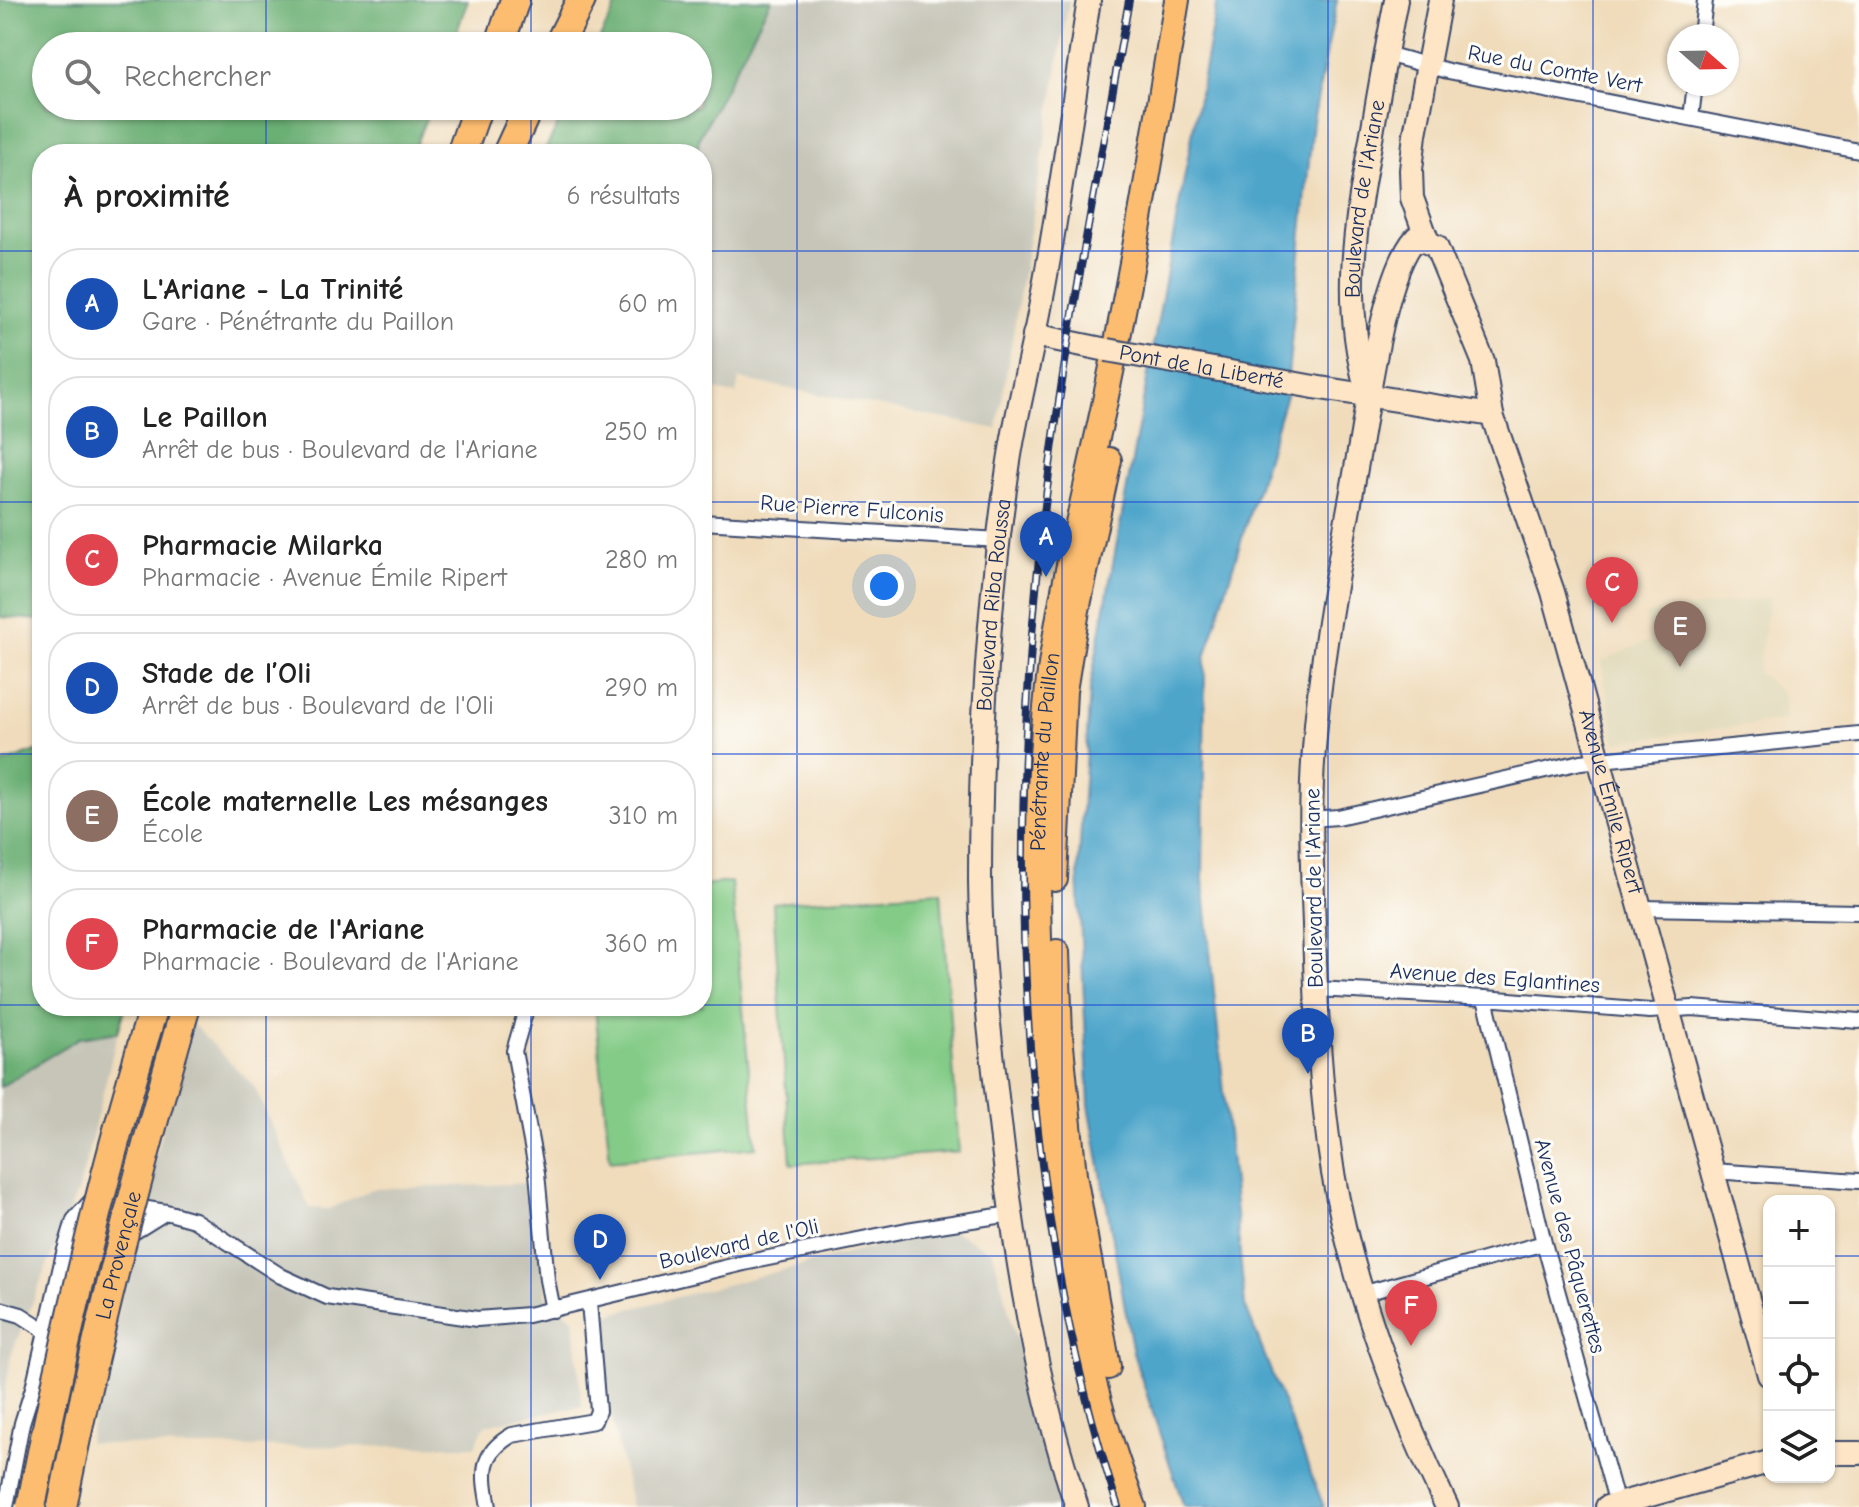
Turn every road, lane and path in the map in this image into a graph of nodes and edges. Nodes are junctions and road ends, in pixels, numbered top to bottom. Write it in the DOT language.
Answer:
graph roads {
  1 [pos="515,0"];
  2 [pos="581,0"];
  3 [pos="1089,0"];
  4 [pos="1177,0"];
  5 [pos="1193,0"];
  6 [pos="1396,0"];
  7 [pos="1440,0"];
  8 [pos="1705,0"];
  9 [pos="1702,24"];
  10 [pos="504,32"];
  11 [pos="565,32"];
  12 [pos="1386,54"];
  13 [pos="1428,65"];
  14 [pos="1694,96"];
  15 [pos="1691,118"];
  16 [pos="473,120"];
  17 [pos="523,120"];
  18 [pos="465,144"];
  19 [pos="512,144"];
  20 [pos="1859,151"];
  21 [pos="1428,242"];
  22 [pos="1034,335"];
  23 [pos="1369,396"];
  24 [pos="1492,415"];
  25 [pos="712,523"];
  26 [pos="1000,540"];
  27 [pos="1859,734"];
  28 [pos="1600,759"];
  29 [pos="1310,819"];
  30 [pos="1641,908"];
  31 [pos="1859,912"];
  32 [pos="1316,989"];
  33 [pos="1485,998"];
  34 [pos="1670,1010"];
  35 [pos="151,1016"];
  36 [pos="183,1016"];
  37 [pos="524,1016"];
  38 [pos="1859,1021"];
  39 [pos="1713,1171"];
  40 [pos="1859,1181"];
  41 [pos="166,1212"];
  42 [pos="1011,1214"];
  43 [pos="1544,1243"];
  44 [pos="55,1294"];
  45 [pos="1362,1294"];
  46 [pos="589,1302"];
  47 [pos="0,1309"];
  48 [pos="553,1310"];
  49 [pos="46,1331"];
  50 [pos="1763,1353"];
  51 [pos="1835,1453"];
  52 [pos="1859,1453"];
  53 [pos="1763,1464"];
  54 [pos="1612,1506"];
  55 [pos="6,1507"];
  56 [pos="31,1507"];
  57 [pos="62,1507"];
  58 [pos="489,1507"];
  59 [pos="1077,1507"];
  60 [pos="1134,1507"];
  61 [pos="1151,1507"];
  62 [pos="1447,1507"];
  1 -- 10 [label="highway"];
  2 -- 11 [label="highway"];
  3 -- 22 [label="street, Boulevard Riba Roussa"];
  4 -- 60 [label="main road, Pénétrante du Paillon"];
  5 -- 61 [label="main road, Pénétrante du Paillon"];
  6 -- 12 [label="street, Boulevard de l'Ariane"];
  7 -- 13 [label="street, Boulevard de l'Ariane"];
  8 -- 9 [label="street"];
  12 -- 13 [label="street, Rue du Comte Vert"];
  12 -- 23 [label="street, Boulevard de l'Ariane"];
  13 -- 15 [label="street, Rue du Comte Vert"];
  13 -- 21 [label="street, Boulevard de l'Ariane"];
  14 -- 15 [label="street"];
  15 -- 20 [label="street, Rue du Comte Vert"];
  16 -- 18 [label="highway"];
  17 -- 19 [label="highway"];
  21 -- 23 [label="street, Boulevard de l'Ariane"];
  21 -- 24 [label="street, Avenue Émile Ripert"];
  22 -- 23 [label="street, Pont de la Liberté, bridge"];
  22 -- 26 [label="street, Boulevard Riba Roussa"];
  23 -- 24 [label="street, Pont de la Liberté"];
  23 -- 29 [label="street, Boulevard de l'Ariane"];
  24 -- 28 [label="street, Avenue Émile Ripert"];
  25 -- 26 [label="street, Rue Pierre Fulconis"];
  26 -- 42 [label="street, Boulevard Riba Roussa"];
  27 -- 28 [label="street"];
  28 -- 29 [label="street"];
  28 -- 30 [label="street, Avenue Émile Ripert"];
  29 -- 32 [label="street, Boulevard de l'Ariane"];
  30 -- 31 [label="street"];
  30 -- 34 [label="street, Avenue Émile Ripert"];
  32 -- 33 [label="street, Avenue des Eglantines"];
  32 -- 45 [label="street, Boulevard de l'Ariane"];
  33 -- 34 [label="street, Avenue des Eglantines"];
  33 -- 43 [label="street, Avenue des Pâquerettes"];
  34 -- 38 [label="street, Avenue des Eglantines"];
  34 -- 39 [label="street, Avenue Émile Ripert"];
  35 -- 56 [label="highway, La Provençale, bridge"];
  36 -- 57 [label="highway, La Provençale, bridge"];
  37 -- 48 [label="street"];
  39 -- 40 [label="street"];
  39 -- 50 [label="street, Avenue Émile Ripert"];
  41 -- 44 [label="street, Boulevard de l'Oli"];
  41 -- 44 [label="street, Boulevard de l'Oli"];
  41 -- 48 [label="street, Boulevard de l'Oli"];
  42 -- 46 [label="street, Boulevard de l'Oli"];
  42 -- 59 [label="street, Boulevard Riba Roussa"];
  43 -- 45 [label="street"];
  43 -- 54 [label="street, Avenue des Pâquerettes"];
  44 -- 49 [label="street, Boulevard de l'Oli"];
  45 -- 62 [label="street, Boulevard de l'Ariane"];
  46 -- 48 [label="street, Boulevard de l'Oli"];
  46 -- 58 [label="street"];
  47 -- 49 [label="street"];
  49 -- 55 [label="street, Boulevard de l'Oli"];
  51 -- 52 [label="street"];
  53 -- 54 [label="street"];
}
